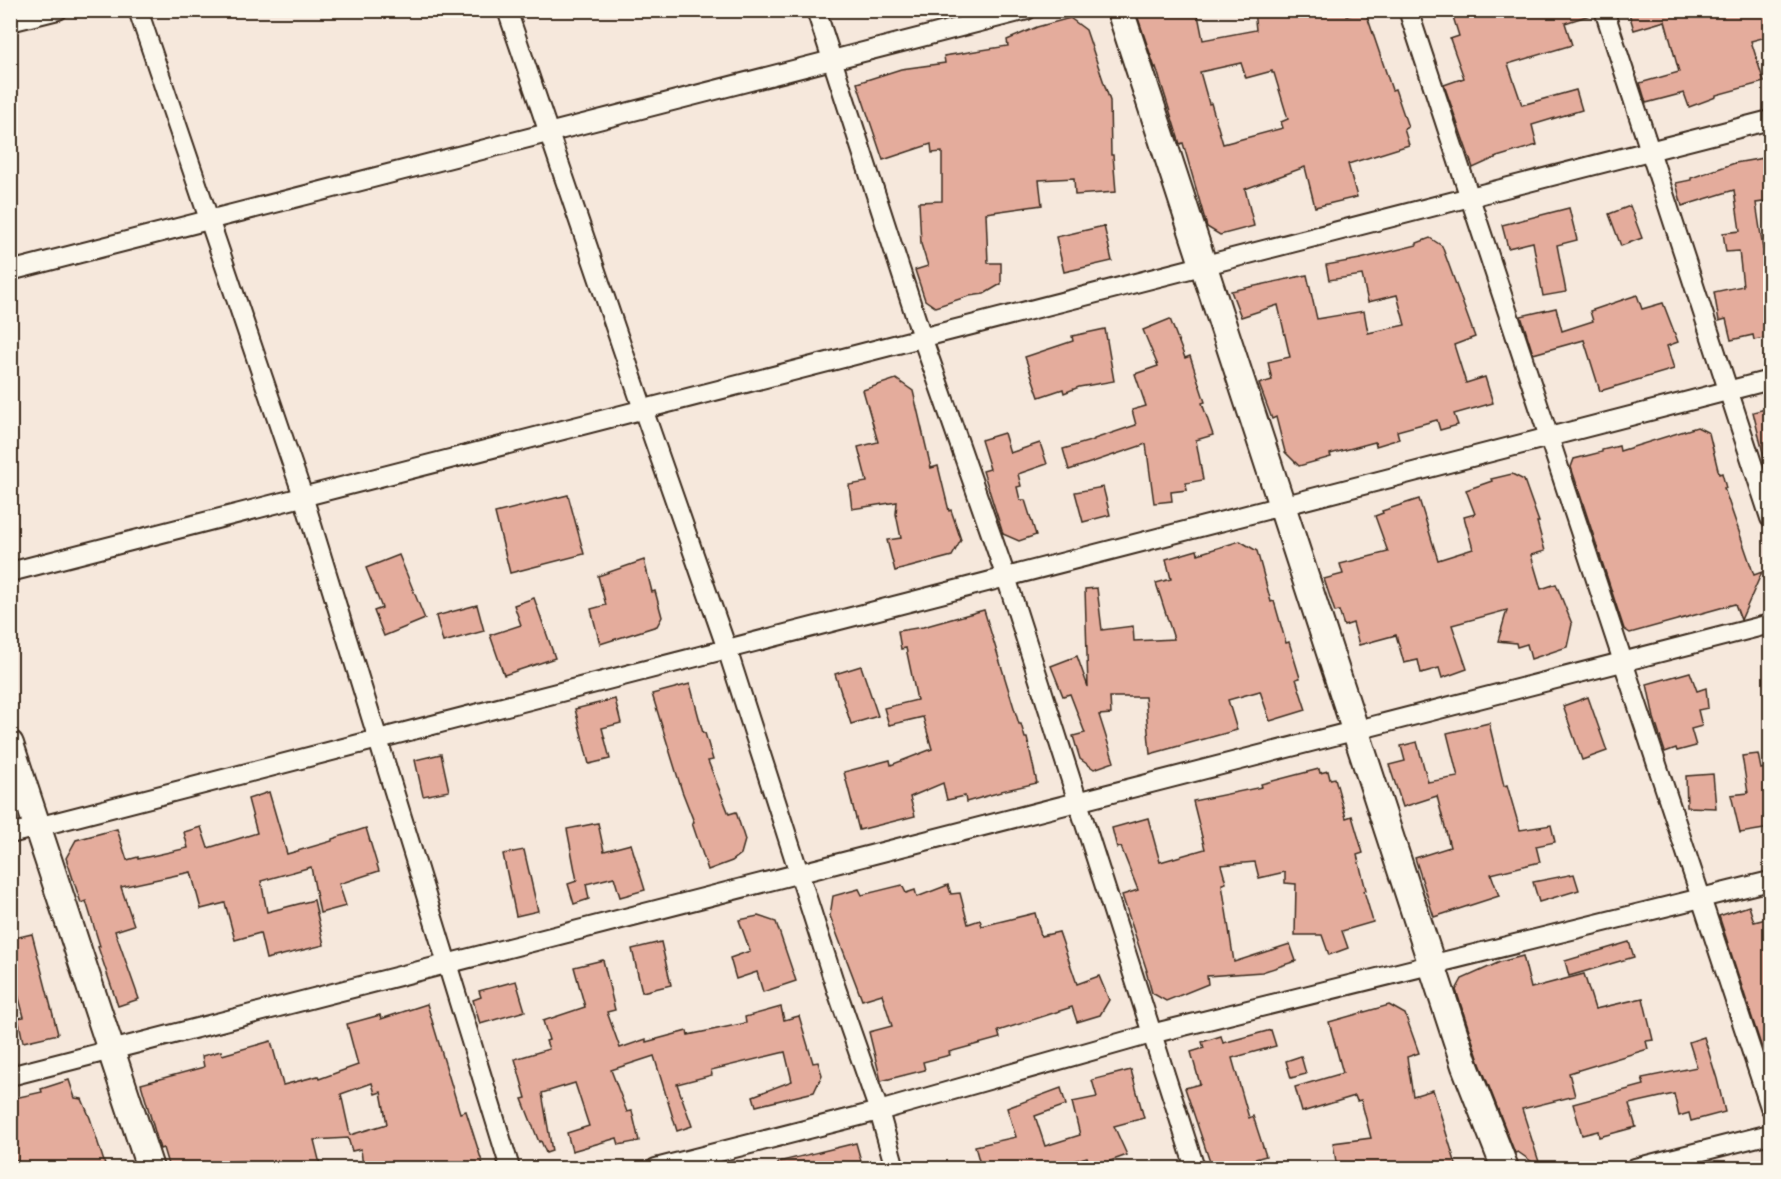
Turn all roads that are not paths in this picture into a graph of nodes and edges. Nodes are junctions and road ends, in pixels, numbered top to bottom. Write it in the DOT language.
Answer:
graph roads {
  1 [pos="58,10"];
  2 [pos="138,10"];
  3 [pos="507,10"];
  4 [pos="816,10"];
  5 [pos="1027,10"];
  6 [pos="1120,10"];
  7 [pos="1407,10"];
  8 [pos="1604,10"];
  9 [pos="10,22"];
  10 [pos="833,60"];
  11 [pos="1770,120"];
  12 [pos="548,133"];
  13 [pos="1650,150"];
  14 [pos="1469,196"];
  15 [pos="210,220"];
  16 [pos="1202,266"];
  17 [pos="10,271"];
  18 [pos="922,338"];
  19 [pos="1770,380"];
  20 [pos="1729,391"];
  21 [pos="643,409"];
  22 [pos="1549,437"];
  23 [pos="303,496"];
  24 [pos="1283,506"];
  25 [pos="1770,518"];
  26 [pos="10,572"];
  27 [pos="1006,577"];
  28 [pos="1770,624"];
  29 [pos="727,649"];
  30 [pos="1623,661"];
  31 [pos="1356,730"];
  32 [pos="378,739"];
  33 [pos="10,744"];
  34 [pos="1080,802"];
  35 [pos="37,827"];
  36 [pos="10,834"];
  37 [pos="799,873"];
  38 [pos="1770,881"];
  39 [pos="1702,900"];
  40 [pos="446,964"];
  41 [pos="1433,964"];
  42 [pos="1151,1034"];
  43 [pos="110,1050"];
  44 [pos="10,1076"];
  45 [pos="1770,1107"];
  46 [pos="879,1111"];
  47 [pos="1770,1134"];
  48 [pos="150,1168"];
  49 [pos="510,1168"];
  50 [pos="656,1168"];
  51 [pos="895,1168"];
  52 [pos="1195,1168"];
  53 [pos="1505,1168"];
  54 [pos="1635,1168"];
  1 -- 9 [label="street"];
  2 -- 15 [label="street"];
  3 -- 12 [label="street"];
  4 -- 10 [label="street"];
  5 -- 10 [label="street"];
  6 -- 16 [label="street"];
  7 -- 14 [label="street"];
  8 -- 13 [label="street"];
  10 -- 12 [label="street"];
  10 -- 18 [label="street"];
  11 -- 13 [label="street"];
  12 -- 15 [label="street"];
  12 -- 21 [label="street"];
  13 -- 14 [label="street"];
  13 -- 20 [label="street"];
  14 -- 16 [label="street"];
  14 -- 22 [label="street"];
  15 -- 17 [label="street"];
  15 -- 23 [label="street"];
  16 -- 18 [label="street"];
  16 -- 24 [label="street"];
  18 -- 21 [label="street"];
  18 -- 27 [label="street"];
  19 -- 20 [label="street"];
  20 -- 22 [label="street"];
  20 -- 25 [label="street"];
  21 -- 23 [label="street"];
  21 -- 29 [label="street"];
  22 -- 24 [label="street"];
  22 -- 30 [label="street"];
  23 -- 26 [label="street"];
  23 -- 32 [label="street"];
  24 -- 27 [label="street"];
  24 -- 31 [label="street"];
  27 -- 29 [label="street"];
  27 -- 34 [label="street"];
  28 -- 30 [label="street"];
  29 -- 32 [label="street"];
  29 -- 37 [label="street"];
  30 -- 31 [label="street"];
  30 -- 39 [label="street"];
  31 -- 34 [label="street"];
  31 -- 41 [label="street"];
  32 -- 35 [label="street"];
  32 -- 40 [label="street"];
  33 -- 35 [label="street"];
  34 -- 37 [label="street"];
  34 -- 42 [label="street"];
  35 -- 36 [label="street"];
  35 -- 43 [label="street"];
  37 -- 40 [label="street"];
  37 -- 46 [label="street"];
  38 -- 39 [label="street"];
  39 -- 41 [label="street"];
  39 -- 45 [label="street"];
  40 -- 43 [label="street"];
  40 -- 49 [label="street"];
  41 -- 42 [label="street"];
  41 -- 53 [label="street"];
  42 -- 46 [label="street"];
  42 -- 52 [label="street"];
  43 -- 44 [label="street"];
  43 -- 48 [label="street"];
  46 -- 50 [label="street"];
  46 -- 51 [label="street"];
  47 -- 54 [label="street"];
}
